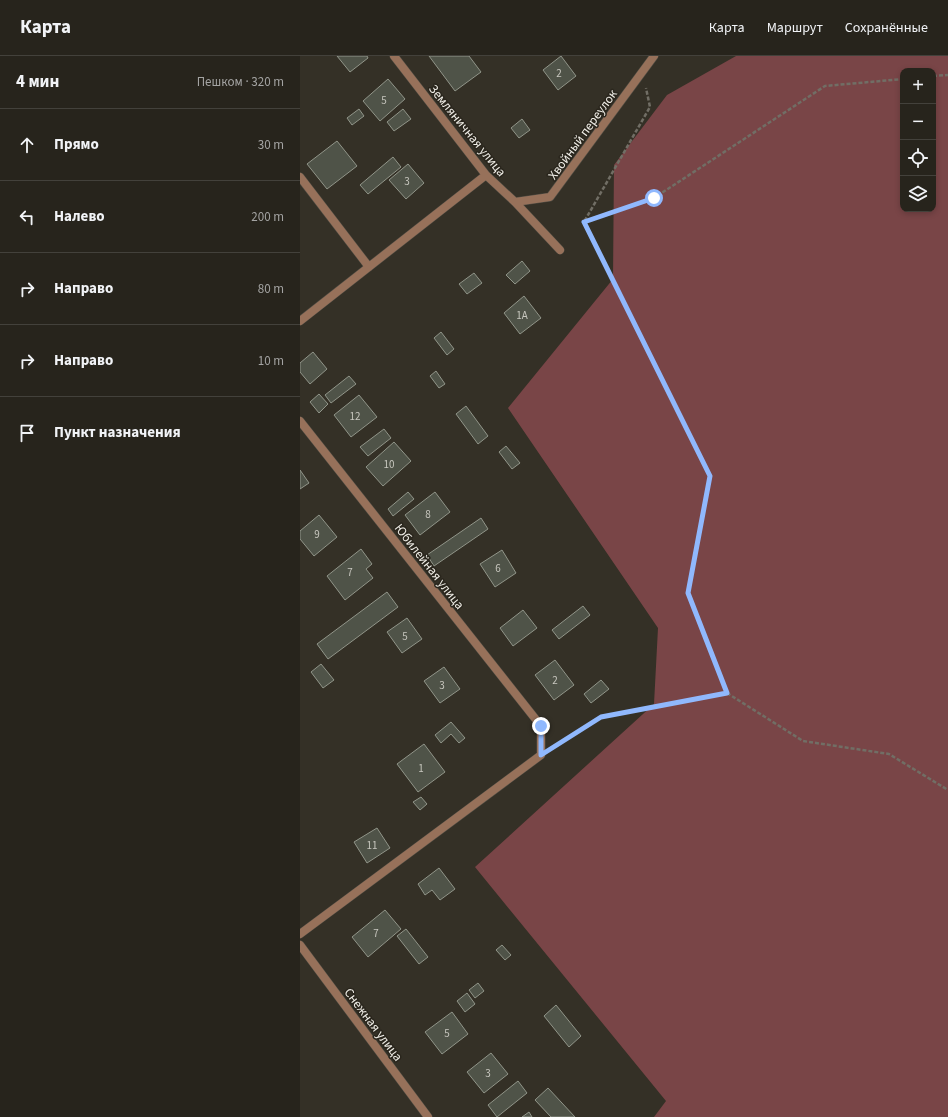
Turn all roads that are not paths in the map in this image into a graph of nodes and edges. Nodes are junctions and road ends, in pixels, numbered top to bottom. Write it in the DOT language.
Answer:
graph roads {
  1 [pos="394,56"];
  2 [pos="654,56"];
  3 [pos="486,175"];
  4 [pos="300,177"];
  5 [pos="516,202"];
  6 [pos="560,250"];
  7 [pos="369,267"];
  8 [pos="300,321"];
  9 [pos="300,421"];
  10 [pos="300,934"];
  11 [pos="300,945"];
  12 [pos="428,1117"];
  1 -- 3 [label="street, Земляничная улица"];
  2 -- 5 [label="street, Хвойный переулок"];
  3 -- 5 [label="street, Земляничная улица"];
  3 -- 7 [label="street"];
  4 -- 7 [label="street"];
  5 -- 6 [label="street, Земляничная улица"];
  7 -- 8 [label="street"];
  9 -- 10 [label="street, Юбилейная улица"];
  11 -- 12 [label="street, Снежная улица"];
}
